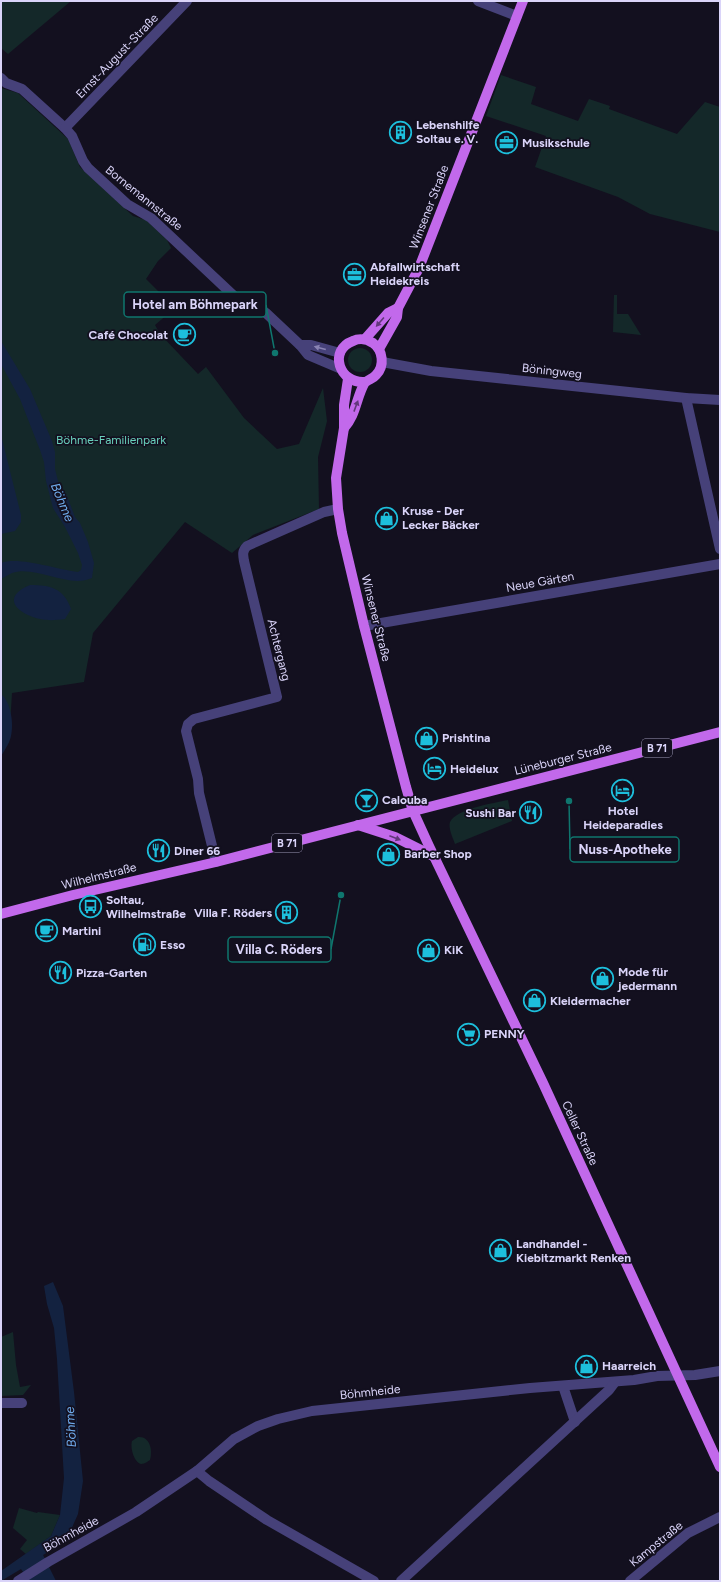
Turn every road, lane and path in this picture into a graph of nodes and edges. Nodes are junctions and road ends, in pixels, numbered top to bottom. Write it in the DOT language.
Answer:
graph roads {
  1 [pos="187,1"];
  2 [pos="478,1"];
  3 [pos="523,1"];
  4 [pos="517,16"];
  5 [pos="1,78"];
  6 [pos="65,128"];
  7 [pos="398,308"];
  8 [pos="365,340"];
  9 [pos="300,345"];
  10 [pos="379,349"];
  11 [pos="340,353"];
  12 [pos="382,362"];
  13 [pos="341,370"];
  14 [pos="348,379"];
  15 [pos="365,382"];
  16 [pos="686,398"];
  17 [pos="720,400"];
  18 [pos="344,428"];
  19 [pos="338,508"];
  20 [pos="720,549"];
  21 [pos="720,564"];
  22 [pos="364,626"];
  23 [pos="720,732"];
  24 [pos="413,811"];
  25 [pos="358,825"];
  26 [pos="433,856"];
  27 [pos="216,862"];
  28 [pos="1,914"];
  29 [pos="720,1371"];
  30 [pos="678,1376"];
  31 [pos="614,1382"];
  32 [pos="563,1386"];
  33 [pos="1,1403"];
  34 [pos="22,1403"];
  35 [pos="575,1422"];
  36 [pos="720,1467"];
  37 [pos="197,1470"];
  38 [pos="720,1516"];
  39 [pos="22,1579"];
  40 [pos="374,1581"];
  41 [pos="401,1581"];
  42 [pos="630,1581"];
  1 -- 6 [label="street, Ernst-August-Straße"];
  2 -- 4 [label="street"];
  3 -- 4 [label="main road, Winsener Straße"];
  4 -- 7 [label="main road, Winsener Straße"];
  5 -- 6 [label="street, Bornemannstraße"];
  6 -- 9 [label="street, Bornemannstraße"];
  7 -- 8 [label="main road, Winsener Straße, one-way"];
  7 -- 10 [label="main road, Winsener Straße"];
  8 -- 10 [label="main road"];
  8 -- 11 [label="main road"];
  11 -- 9 [label="street, one-way"];
  9 -- 13 [label="street, Bornemannstraße"];
  10 -- 12 [label="main road"];
  11 -- 13 [label="main road"];
  12 -- 15 [label="main road, Winsener Straße"];
  12 -- 16 [label="street, Böningweg"];
  13 -- 14 [label="main road"];
  14 -- 15 [label="main road"];
  14 -- 18 [label="main road, Winsener Straße"];
  18 -- 15 [label="main road, Winsener Straße, one-way"];
  16 -- 17 [label="street, Böningweg"];
  16 -- 20 [label="street"];
  18 -- 19 [label="main road, Winsener Straße"];
  19 -- 22 [label="main road, Winsener Straße"];
  19 -- 27 [label="street, Achtergang"];
  21 -- 22 [label="street, Neue Gärten"];
  22 -- 24 [label="main road, Winsener Straße"];
  23 -- 24 [label="main road, Lüneburger Straße / B 71"];
  24 -- 25 [label="main road, Wilhelmstraße / B 71"];
  24 -- 26 [label="main road, Celler Straße"];
  25 -- 26 [label="main road, one-way"];
  25 -- 27 [label="main road, Wilhelmstraße / B 71"];
  26 -- 30 [label="main road, Celler Straße"];
  27 -- 28 [label="main road, Wilhelmstraße / B 71"];
  29 -- 30 [label="street, Böhmheide"];
  30 -- 31 [label="street, Böhmheide"];
  30 -- 36 [label="main road, Celler Straße"];
  31 -- 32 [label="street, Böhmheide"];
  31 -- 35 [label="street"];
  32 -- 35 [label="street"];
  32 -- 37 [label="street, Böhmheide"];
  33 -- 34 [label="street"];
  35 -- 41 [label="street"];
  37 -- 39 [label="street, Böhmheide"];
  37 -- 40 [label="street"];
  38 -- 42 [label="street, Kampstraße"];
}
